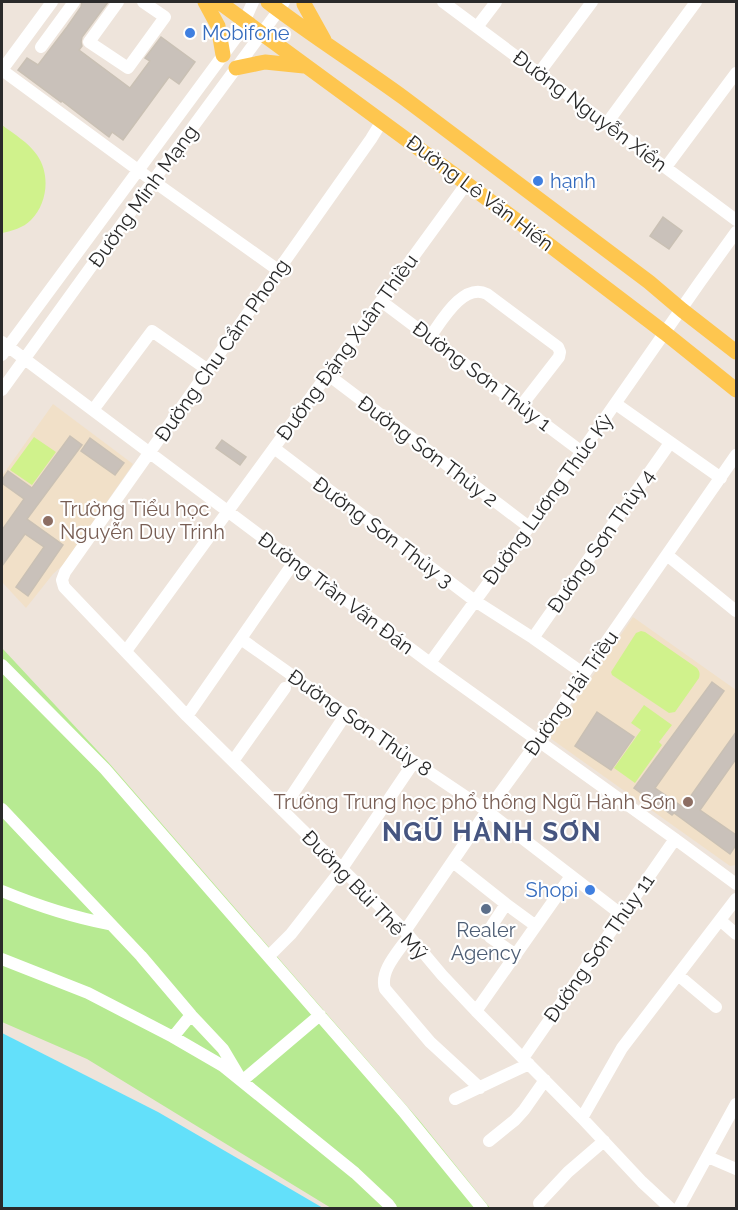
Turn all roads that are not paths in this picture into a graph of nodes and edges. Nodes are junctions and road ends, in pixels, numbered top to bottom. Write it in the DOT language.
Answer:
graph roads {
  1 [pos="35,2"];
  2 [pos="74,2"];
  3 [pos="118,2"];
  4 [pos="143,2"];
  5 [pos="205,2"];
  6 [pos="219,2"];
  7 [pos="253,2"];
  8 [pos="304,2"];
  9 [pos="443,2"];
  10 [pos="496,2"];
  11 [pos="592,2"];
  12 [pos="696,2"];
  13 [pos="277,4"];
  14 [pos="49,6"];
  15 [pos="245,20"];
  16 [pos="477,27"];
  17 [pos="262,33"];
  18 [pos="326,42"];
  19 [pos="41,47"];
  20 [pos="223,55"];
  21 [pos="306,66"];
  22 [pos="236,68"];
  23 [pos="2,70"];
  24 [pos="539,73"];
  25 [pos="736,73"];
  26 [pos="382,121"];
  27 [pos="606,123"];
  28 [pos="666,167"];
  29 [pos="139,171"];
  30 [pos="153,181"];
  31 [pos="467,183"];
  32 [pos="736,220"];
  33 [pos="736,232"];
  34 [pos="278,270"];
  35 [pos="381,301"];
  36 [pos="682,310"];
  37 [pos="664,333"];
  38 [pos="430,337"];
  39 [pos="4,348"];
  40 [pos="736,352"];
  41 [pos="24,359"];
  42 [pos="208,370"];
  43 [pos="327,374"];
  44 [pos="2,390"];
  45 [pos="736,390"];
  46 [pos="616,404"];
  47 [pos="521,406"];
  48 [pos="93,410"];
  49 [pos="670,443"];
  50 [pos="274,448"];
  51 [pos="582,452"];
  52 [pos="149,454"];
  53 [pos="736,455"];
  54 [pos="721,478"];
  55 [pos="227,512"];
  56 [pos="529,528"];
  57 [pos="667,555"];
  58 [pos="294,562"];
  59 [pos="62,580"];
  60 [pos="475,601"];
  61 [pos="736,611"];
  62 [pos="532,638"];
  63 [pos="241,639"];
  64 [pos="126,651"];
  65 [pos="430,663"];
  66 [pos="2,665"];
  67 [pos="584,674"];
  68 [pos="285,688"];
  69 [pos="346,714"];
  70 [pos="187,716"];
  71 [pos="538,741"];
  72 [pos="233,761"];
  73 [pos="414,762"];
  74 [pos="2,809"];
  75 [pos="282,810"];
  76 [pos="487,811"];
  77 [pos="675,839"];
  78 [pos="453,861"];
  79 [pos="341,870"];
  80 [pos="571,876"];
  81 [pos="736,885"];
  82 [pos="2,891"];
  83 [pos="736,899"];
  84 [pos="506,904"];
  85 [pos="622,915"];
  86 [pos="721,921"];
  87 [pos="110,924"];
  88 [pos="536,926"];
  89 [pos="407,934"];
  90 [pos="736,934"];
  91 [pos="516,955"];
  92 [pos="269,956"];
  93 [pos="2,959"];
  94 [pos="678,975"];
  95 [pos="716,1007"];
  96 [pos="476,1011"];
  97 [pos="191,1015"];
  98 [pos="320,1015"];
  99 [pos="173,1037"];
  100 [pos="526,1061"];
  101 [pos="545,1080"];
  102 [pos="242,1081"];
  103 [pos="480,1088"];
  104 [pos="455,1099"];
  105 [pos="736,1104"];
  106 [pos="582,1118"];
  107 [pos="489,1141"];
  108 [pos="604,1141"];
  109 [pos="708,1157"];
  110 [pos="736,1169"];
  111 [pos="539,1203"];
  112 [pos="670,1208"];
  113 [pos="392,1209"];
  114 [pos="482,1209"];
  1 -- 14 [label="street"];
  2 -- 19 [label="street"];
  3 -- 4 [label="street"];
  5 -- 20 [label="main road"];
  6 -- 15 [label="main road, Đường Lê Văn Hiến"];
  7 -- 15 [label="street, Đường Minh Mạng"];
  8 -- 18 [label="main road"];
  9 -- 16 [label="street, Đường Nguyễn Xiển"];
  10 -- 16 [label="street"];
  11 -- 24 [label="street"];
  12 -- 27 [label="street"];
  13 -- 17 [label="street, Đường Minh Mạng"];
  13 -- 18 [label="main road, Đường Lê Văn Hiến"];
  14 -- 23 [label="street"];
  15 -- 17 [label="main road, Đường Lê Văn Hiến"];
  15 -- 20 [label="street, Đường Minh Mạng"];
  16 -- 24 [label="street, Đường Nguyễn Xiển"];
  17 -- 21 [label="main road, Đường Lê Văn Hiến"];
  17 -- 22 [label="street, Đường Minh Mạng"];
  18 -- 36 [label="main road, Đường Lê Văn Hiến"];
  20 -- 29 [label="street, Đường Minh Mạng"];
  21 -- 22 [label="main road"];
  21 -- 26 [label="main road, Đường Lê Văn Hiến"];
  22 -- 30 [label="street, Đường Minh Mạng"];
  23 -- 29 [label="street"];
  24 -- 27 [label="street, Đường Nguyễn Xiển"];
  25 -- 28 [label="street"];
  26 -- 31 [label="main road, Đường Lê Văn Hiến"];
  26 -- 34 [label="street, Đường Chu Cẩm Phong"];
  27 -- 28 [label="street, Đường Nguyễn Xiển"];
  28 -- 32 [label="street, Đường Nguyễn Xiển"];
  29 -- 30 [label="street"];
  29 -- 39 [label="street, Đường Minh Mạng"];
  30 -- 34 [label="street"];
  30 -- 41 [label="street, Đường Minh Mạng"];
  31 -- 35 [label="street, Đường Đặng Xuân Thiều"];
  31 -- 37 [label="main road, Đường Lê Văn Hiến"];
  33 -- 36 [label="street, Đường Lương Thúc Kỳ"];
  34 -- 42 [label="street, Đường Chu Cẩm Phong"];
  35 -- 38 [label="street, Đường Sơn Thủy 1"];
  35 -- 43 [label="street, Đường Đặng Xuân Thiều"];
  36 -- 37 [label="street, Đường Lương Thúc Kỳ"];
  36 -- 40 [label="main road, Đường Lê Văn Hiến"];
  37 -- 45 [label="main road, Đường Lê Văn Hiến"];
  37 -- 46 [label="street, Đường Lương Thúc Kỳ"];
  38 -- 47 [label="street, Đường Sơn Thủy 1"];
  38 -- 47 [label="street"];
  39 -- 41 [label="street, Đường Trần Văn Đán"];
  41 -- 44 [label="street, Đường Minh Mạng"];
  41 -- 48 [label="street, Đường Trần Văn Đán"];
  42 -- 48 [label="street"];
  42 -- 52 [label="street, Đường Chu Cẩm Phong"];
  43 -- 50 [label="street, Đường Đặng Xuân Thiều"];
  43 -- 56 [label="street, Đường Sơn Thủy 2"];
  46 -- 49 [label="street"];
  46 -- 51 [label="street, Đường Lương Thúc Kỳ"];
  47 -- 51 [label="street, Đường Sơn Thủy 1"];
  48 -- 52 [label="street, Đường Trần Văn Đán"];
  49 -- 54 [label="street"];
  49 -- 62 [label="street, Đường Sơn Thủy 4"];
  50 -- 55 [label="street, Đường Đặng Xuân Thiều"];
  50 -- 60 [label="street, Đường Sơn Thủy 3"];
  51 -- 56 [label="street, Đường Lương Thúc Kỳ"];
  52 -- 55 [label="street, Đường Trần Văn Đán"];
  52 -- 59 [label="street, Đường Chu Cẩm Phong"];
  53 -- 54 [label="street, Đường Hải Triều"];
  54 -- 57 [label="street, Đường Hải Triều"];
  55 -- 58 [label="street, Đường Trần Văn Đán"];
  55 -- 64 [label="street, Đường Đặng Xuân Thiều"];
  56 -- 60 [label="street, Đường Lương Thúc Kỳ"];
  57 -- 61 [label="street"];
  57 -- 67 [label="street, Đường Hải Triều"];
  58 -- 63 [label="street"];
  58 -- 65 [label="street, Đường Trần Văn Đán"];
  59 -- 64 [label="street, Đường Bùi Thế Mỹ"];
  60 -- 62 [label="street, Đường Sơn Thủy 3"];
  60 -- 65 [label="street, Đường Lương Thúc Kỳ"];
  62 -- 67 [label="street, Đường Sơn Thủy 3"];
  63 -- 69 [label="street, Đường Sơn Thủy 8"];
  63 -- 70 [label="street"];
  64 -- 70 [label="street, Đường Bùi Thế Mỹ"];
  65 -- 71 [label="street, Đường Trần Văn Đán"];
  66 -- 92 [label="street"];
  67 -- 71 [label="street, Đường Hải Triều"];
  68 -- 72 [label="street, Đường Sơn Thủy 8"];
  69 -- 73 [label="street, Đường Sơn Thủy 8"];
  69 -- 75 [label="street"];
  70 -- 72 [label="street, Đường Bùi Thế Mỹ"];
  71 -- 76 [label="street, Đường Hải Triều"];
  71 -- 77 [label="street, Đường Trần Văn Đán"];
  72 -- 75 [label="street, Đường Bùi Thế Mỹ"];
  73 -- 76 [label="street, Đường Sơn Thủy 8"];
  73 -- 79 [label="street"];
  74 -- 87 [label="street"];
  75 -- 79 [label="street, Đường Bùi Thế Mỹ"];
  76 -- 78 [label="street, Đường Hải Triều"];
  76 -- 80 [label="street, Đường Sơn Thủy 8"];
  77 -- 81 [label="street, Đường Trần Văn Đán"];
  77 -- 85 [label="street, Đường Sơn Thủy 11"];
  78 -- 84 [label="street"];
  78 -- 89 [label="street, Đường Hải Triều"];
  79 -- 89 [label="street, Đường Bùi Thế Mỹ"];
  79 -- 92 [label="street"];
  80 -- 85 [label="street, Đường Sơn Thủy 8"];
  80 -- 88 [label="street"];
  82 -- 87 [label="street"];
  83 -- 86 [label="street"];
  84 -- 88 [label="street"];
  84 -- 91 [label="street"];
  85 -- 100 [label="street, Đường Sơn Thủy 11"];
  86 -- 90 [label="street"];
  86 -- 94 [label="street"];
  87 -- 97 [label="street"];
  88 -- 91 [label="street"];
  89 -- 96 [label="street, Đường Bùi Thế Mỹ"];
  89 -- 103 [label="street, Đường Hải Triều"];
  91 -- 96 [label="street"];
  92 -- 98 [label="street"];
  93 -- 99 [label="street"];
  94 -- 95 [label="street"];
  94 -- 106 [label="street"];
  96 -- 100 [label="street, Đường Bùi Thế Mỹ"];
  97 -- 99 [label="street"];
  97 -- 102 [label="street"];
  98 -- 102 [label="street"];
  98 -- 114 [label="street"];
  99 -- 102 [label="street"];
  100 -- 101 [label="street, Đường Bùi Thế Mỹ"];
  100 -- 103 [label="street"];
  101 -- 106 [label="street, Đường Bùi Thế Mỹ"];
  101 -- 107 [label="street"];
  102 -- 113 [label="street"];
  103 -- 104 [label="street"];
  105 -- 109 [label="street"];
  106 -- 108 [label="street, Đường Bùi Thế Mỹ"];
  108 -- 111 [label="street"];
  108 -- 112 [label="street, Đường Bùi Thế Mỹ"];
  109 -- 110 [label="street"];
  109 -- 112 [label="street"];
}
